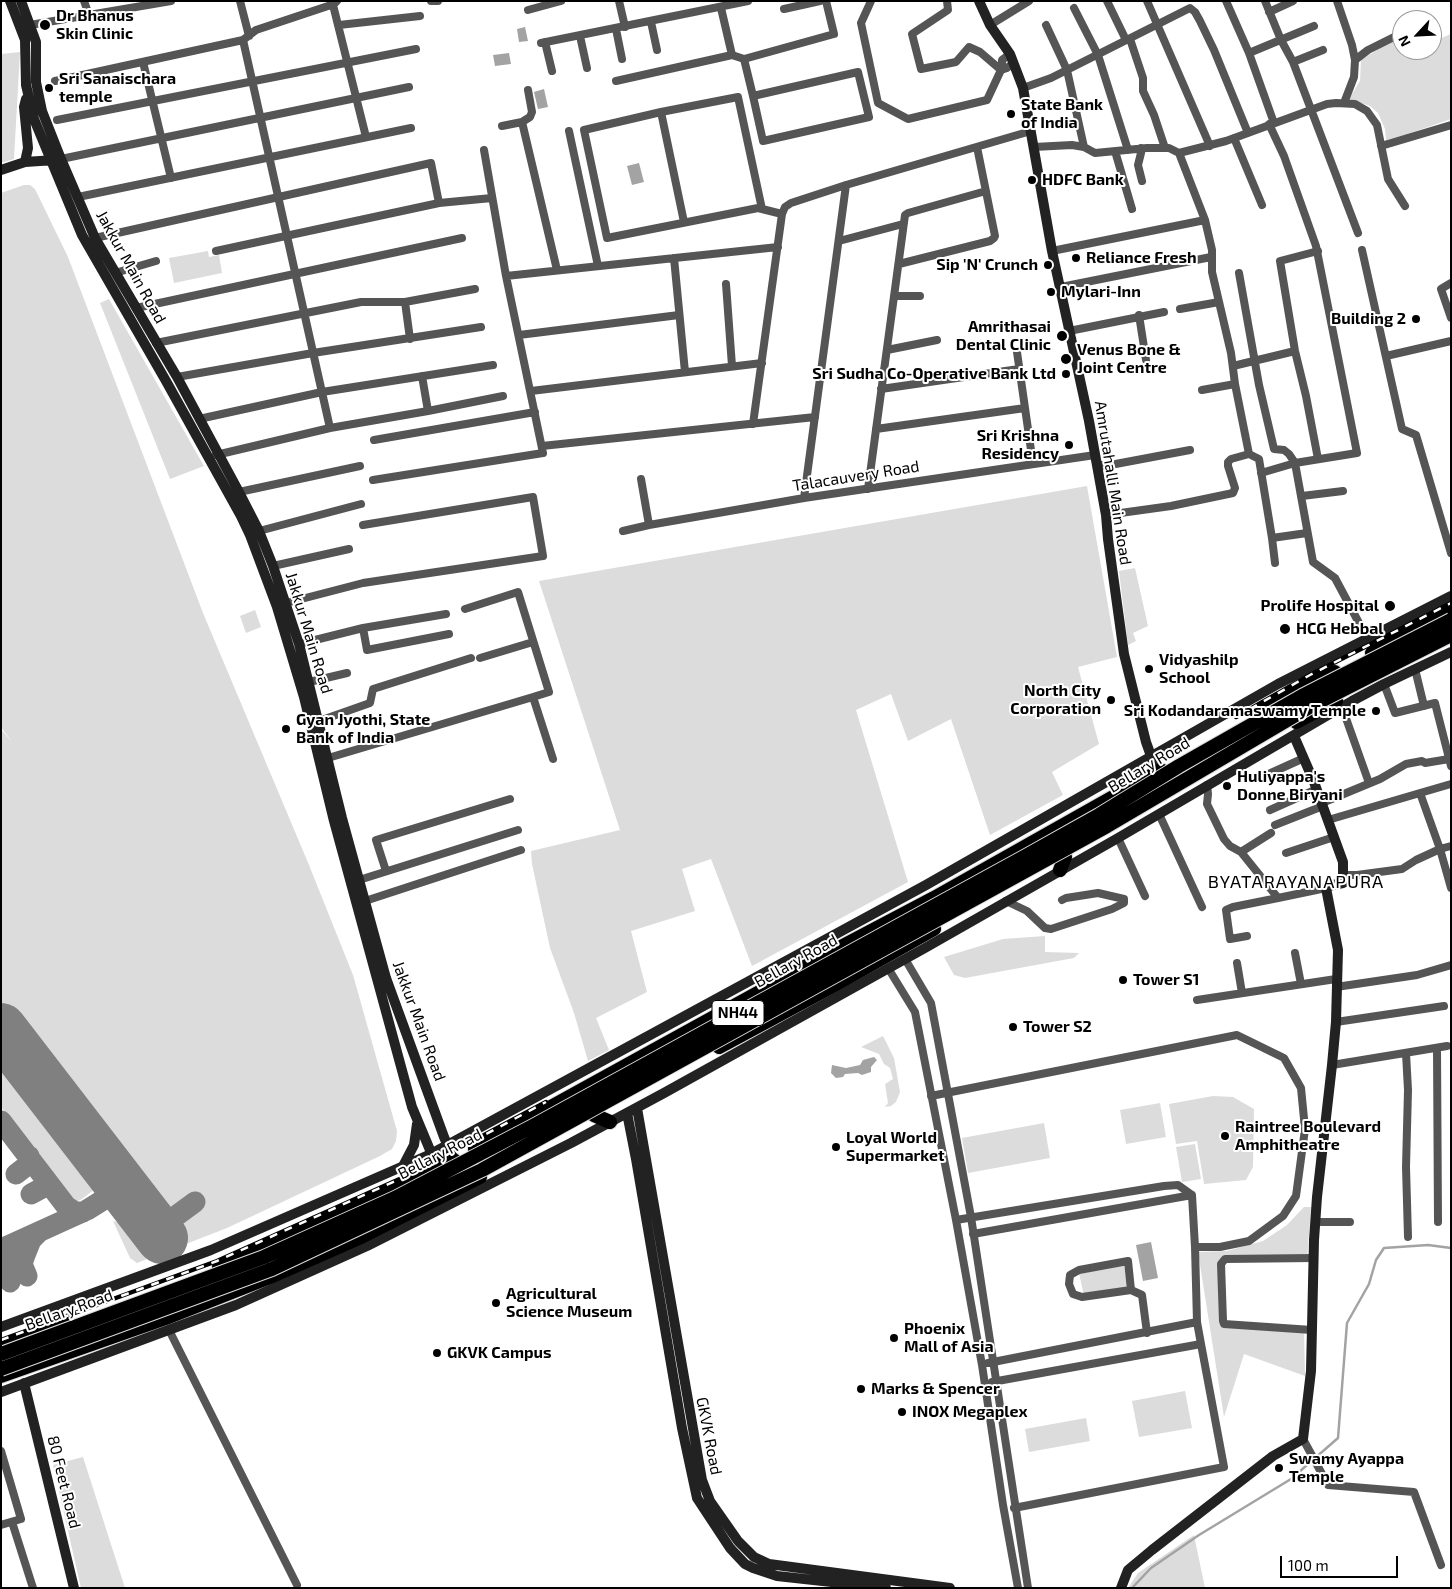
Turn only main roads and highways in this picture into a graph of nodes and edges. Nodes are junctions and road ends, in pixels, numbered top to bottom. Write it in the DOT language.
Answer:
graph roads {
  1 [pos="1451,611"];
  2 [pos="1451,620"];
  3 [pos="1451,635"];
  4 [pos="1451,642"];
  5 [pos="594,1115"];
  6 [pos="610,1122"];
  7 [pos="1,1346"];
  8 [pos="1,1354"];
  9 [pos="1,1369"];
  10 [pos="1,1376"];
  1 -- 7 [label="highway, Bellary Road"];
  2 -- 8 [label="highway, Bellary Road / NH44, bridge"];
  3 -- 9 [label="highway, Bellary Road / NH44, bridge"];
  4 -- 5 [label="highway"];
  5 -- 6 [label="highway"];
  5 -- 10 [label="highway"];
}
